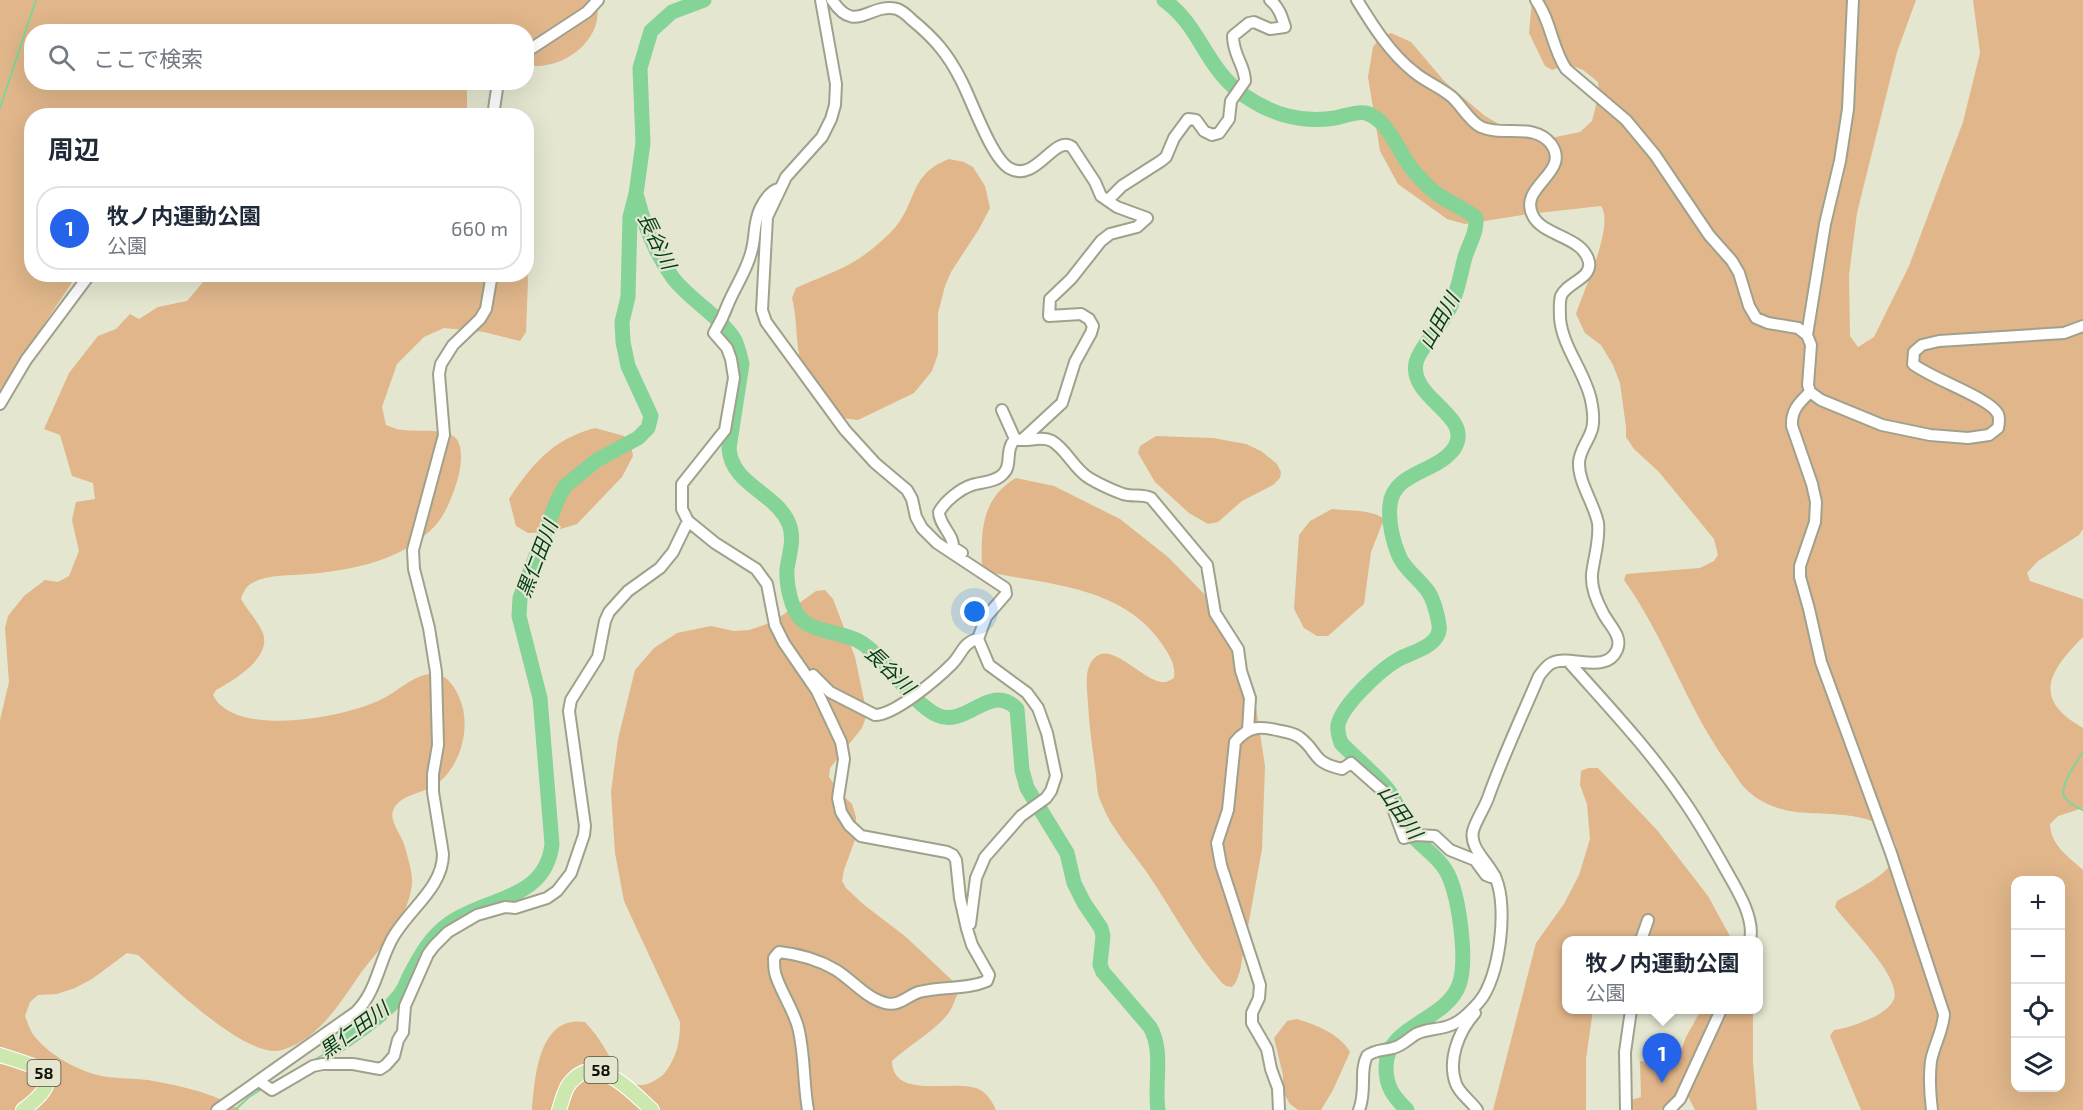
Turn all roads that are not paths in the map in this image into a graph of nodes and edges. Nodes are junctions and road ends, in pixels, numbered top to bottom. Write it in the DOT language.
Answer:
graph roads {
  1 [pos="598,0"];
  2 [pos="821,0"];
  3 [pos="832,0"];
  4 [pos="1269,0"];
  5 [pos="1357,0"];
  6 [pos="1536,0"];
  7 [pos="1853,0"];
  8 [pos="534,47"];
  9 [pos="497,90"];
  10 [pos="494,108"];
  11 [pos="778,189"];
  12 [pos="1108,200"];
  13 [pos="84,282"];
  14 [pos="491,282"];
  15 [pos="2083,326"];
  16 [pos="1807,335"];
  17 [pos="1810,392"];
  18 [pos="0,404"];
  19 [pos="1002,410"];
  20 [pos="1019,440"];
  21 [pos="688,521"];
  22 [pos="922,528"];
  23 [pos="953,547"];
  24 [pos="997,581"];
  25 [pos="978,639"];
  26 [pos="1568,661"];
  27 [pos="798,664"];
  28 [pos="1248,729"];
  29 [pos="1495,876"];
  30 [pos="1648,920"];
  31 [pos="967,929"];
  32 [pos="1642,936"];
  33 [pos="1750,936"];
  34 [pos="1479,1002"];
  35 [pos="1630,1014"];
  36 [pos="1719,1014"];
  37 [pos="0,1054"];
  38 [pos="264,1085"];
  39 [pos="23,1110"];
  40 [pos="217,1110"];
  41 [pos="560,1110"];
  42 [pos="652,1110"];
  43 [pos="808,1110"];
  44 [pos="1279,1110"];
  45 [pos="1359,1110"];
  46 [pos="1477,1110"];
  47 [pos="1626,1110"];
  48 [pos="1670,1110"];
  49 [pos="1932,1110"];
  1 -- 8 [label="street"];
  2 -- 11 [label="street"];
  3 -- 12 [label="street"];
  4 -- 12 [label="street"];
  5 -- 26 [label="street"];
  6 -- 16 [label="street"];
  7 -- 16 [label="street"];
  9 -- 10 [label="street"];
  11 -- 21 [label="street"];
  11 -- 22 [label="street"];
  12 -- 20 [label="street"];
  13 -- 18 [label="street"];
  14 -- 38 [label="street"];
  15 -- 17 [label="street"];
  16 -- 17 [label="street"];
  17 -- 49 [label="street"];
  19 -- 20 [label="street"];
  20 -- 23 [label="street"];
  20 -- 28 [label="street"];
  21 -- 27 [label="street"];
  21 -- 38 [label="street"];
  22 -- 23 [label="street"];
  22 -- 24 [label="street"];
  23 -- 24 [label="street"];
  24 -- 25 [label="street"];
  25 -- 27 [label="street"];
  25 -- 31 [label="street"];
  26 -- 29 [label="street"];
  26 -- 33 [label="street"];
  27 -- 31 [label="street"];
  28 -- 29 [label="street"];
  28 -- 44 [label="street"];
  29 -- 34 [label="street"];
  30 -- 32 [label="street"];
  31 -- 43 [label="street"];
  34 -- 45 [label="street"];
  34 -- 46 [label="street"];
  35 -- 47 [label="street"];
  36 -- 48 [label="street"];
  37 -- 39 [label="main road, 58"];
  38 -- 40 [label="street"];
  41 -- 42 [label="main road, 58"];
}
